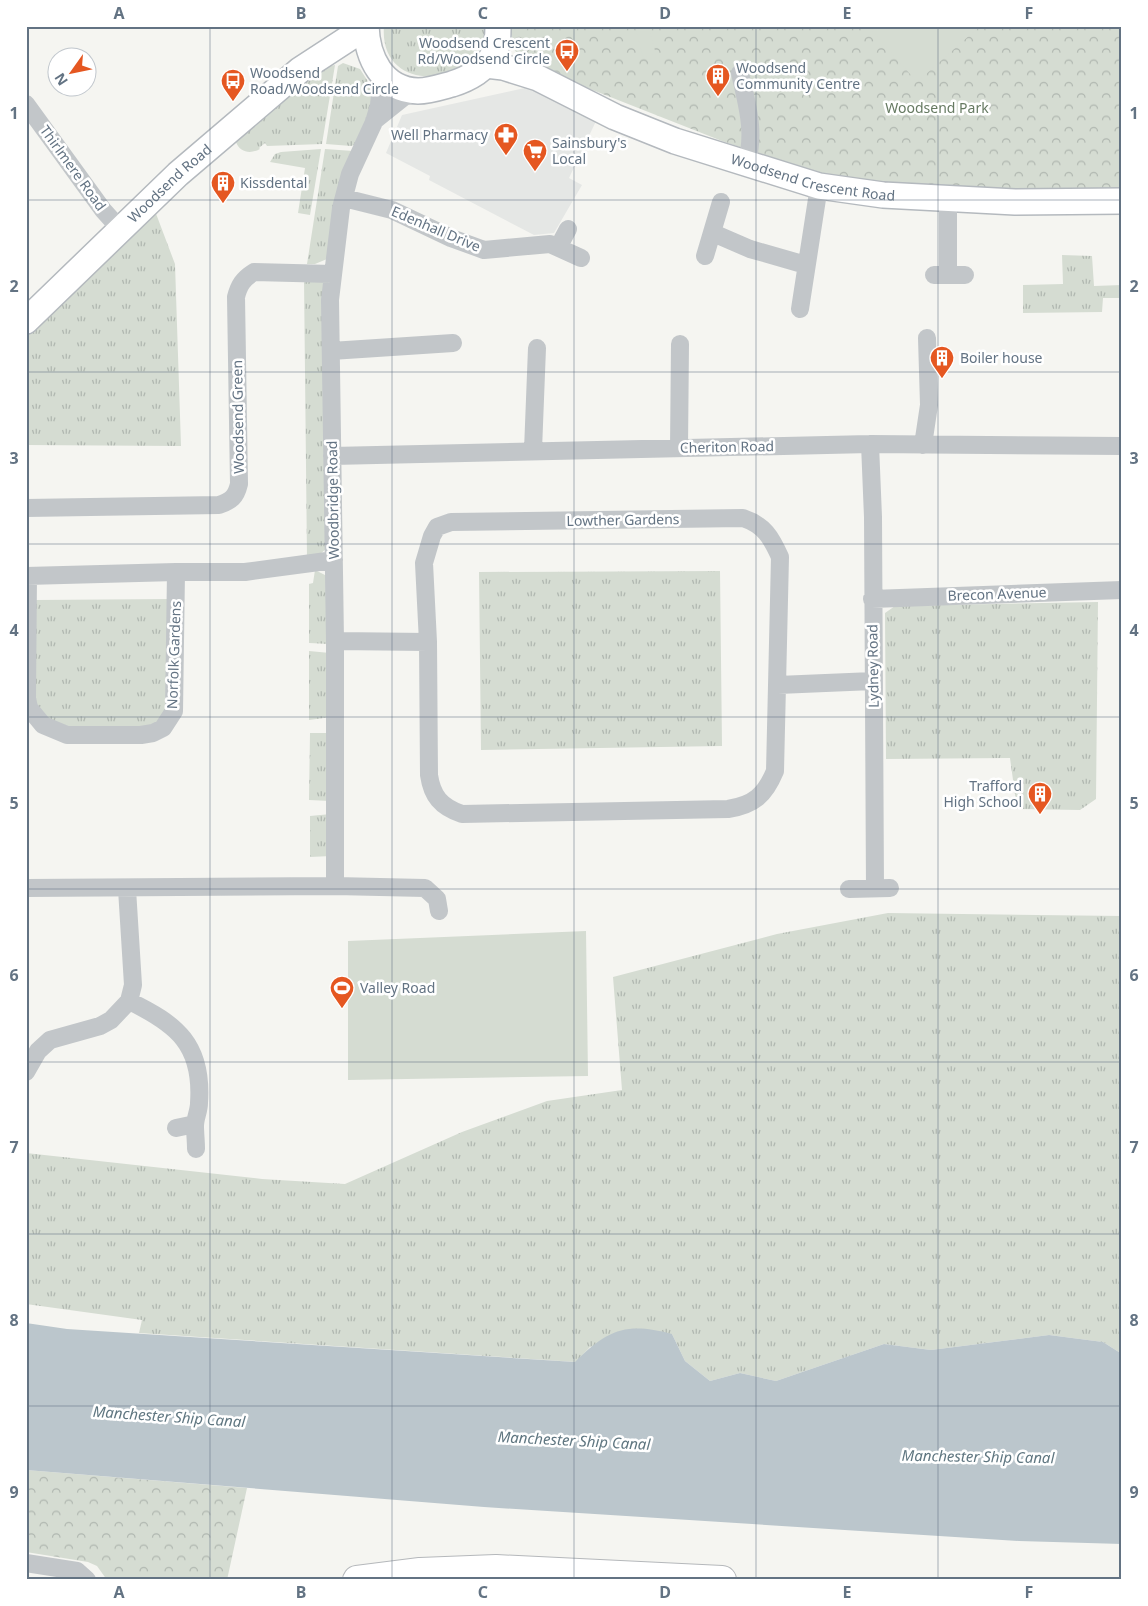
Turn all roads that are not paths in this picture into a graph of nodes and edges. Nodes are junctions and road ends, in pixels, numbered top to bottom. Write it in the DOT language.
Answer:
graph roads {
  1 [pos="366,27"];
  2 [pos="498,33"];
  3 [pos="321,55"];
  4 [pos="486,65"];
  5 [pos="379,71"];
  6 [pos="522,73"];
  7 [pos="740,73"];
  8 [pos="418,91"];
  9 [pos="26,104"];
  10 [pos="374,122"];
  11 [pos="746,165"];
  12 [pos="819,186"];
  13 [pos="344,198"];
  14 [pos="948,199"];
  15 [pos="1122,201"];
  16 [pos="721,202"];
  17 [pos="568,228"];
  18 [pos="121,230"];
  19 [pos="713,232"];
  20 [pos="559,246"];
  21 [pos="705,256"];
  22 [pos="581,258"];
  23 [pos="806,265"];
  24 [pos="332,274"];
  25 [pos="949,275"];
  26 [pos="800,309"];
  27 [pos="26,321"];
  28 [pos="927,338"];
  29 [pos="453,343"];
  30 [pos="680,344"];
  31 [pos="537,348"];
  32 [pos="330,351"];
  33 [pos="870,444"];
  34 [pos="923,445"];
  35 [pos="1122,446"];
  36 [pos="679,448"];
  37 [pos="533,450"];
  38 [pos="332,456"];
  39 [pos="26,508"];
  40 [pos="334,560"];
  41 [pos="176,572"];
  42 [pos="27,576"];
  43 [pos="1122,590"];
  44 [pos="872,599"];
  45 [pos="335,642"];
  46 [pos="428,642"];
  47 [pos="873,681"];
  48 [pos="778,685"];
  49 [pos="335,886"];
  50 [pos="26,888"];
  51 [pos="127,889"];
  52 [pos="849,889"];
  53 [pos="439,911"];
  54 [pos="129,1001"];
  55 [pos="26,1072"];
  56 [pos="195,1124"];
  57 [pos="176,1128"];
  58 [pos="196,1149"];
  59 [pos="26,1563"];
  60 [pos="87,1580"];
  61 [pos="357,1580"];
  62 [pos="722,1580"];
  1 -- 3 [label="street, Woodsend Road"];
  1 -- 5 [label="street"];
  2 -- 4 [label="street"];
  2 -- 6 [label="street, Woodsend Crescent Road"];
  3 -- 5 [label="street"];
  3 -- 18 [label="street, Woodsend Road"];
  4 -- 6 [label="street, Woodsend Crescent Road"];
  4 -- 8 [label="street"];
  5 -- 8 [label="street"];
  5 -- 10 [label="street, Woodbridge Road"];
  6 -- 11 [label="street, Woodsend Crescent Road"];
  7 -- 11 [label="street"];
  8 -- 10 [label="street, Woodbridge Road"];
  9 -- 18 [label="street, Thirlmere Road"];
  10 -- 13 [label="street, Woodbridge Road"];
  11 -- 12 [label="street, Woodsend Crescent Road"];
  12 -- 14 [label="street, Woodsend Crescent Road"];
  12 -- 23 [label="street"];
  13 -- 20 [label="street, Edenhall Drive"];
  13 -- 24 [label="street, Woodbridge Road"];
  14 -- 15 [label="street, Woodsend Crescent Road"];
  14 -- 25 [label="street"];
  16 -- 19 [label="street"];
  17 -- 20 [label="street"];
  18 -- 27 [label="street, Woodsend Road"];
  19 -- 21 [label="street"];
  19 -- 23 [label="street"];
  20 -- 22 [label="street, Edenhall Drive"];
  23 -- 26 [label="street"];
  24 -- 32 [label="street, Woodbridge Road"];
  24 -- 39 [label="street, Woodsend Green"];
  28 -- 34 [label="street"];
  29 -- 32 [label="street"];
  30 -- 36 [label="street"];
  31 -- 37 [label="street"];
  32 -- 38 [label="street, Woodbridge Road"];
  33 -- 34 [label="street, Cheriton Road"];
  33 -- 36 [label="street, Cheriton Road"];
  33 -- 44 [label="street, Lydney Road"];
  34 -- 35 [label="street, Cheriton Road"];
  36 -- 37 [label="street, Cheriton Road"];
  37 -- 38 [label="street, Cheriton Road"];
  38 -- 40 [label="street, Woodbridge Road"];
  40 -- 41 [label="street, Norfolk Gardens"];
  40 -- 45 [label="street, Woodbridge Road"];
  41 -- 42 [label="street, Norfolk Gardens"];
  41 -- 42 [label="street, Norfolk Gardens"];
  43 -- 44 [label="street, Brecon Avenue"];
  44 -- 47 [label="street, Lydney Road"];
  45 -- 46 [label="street"];
  45 -- 49 [label="street, Woodbridge Road"];
  46 -- 48 [label="street, Lowther Gardens"];
  46 -- 48 [label="street, Lowther Gardens"];
  47 -- 48 [label="street"];
  47 -- 52 [label="street, Lydney Road"];
  49 -- 51 [label="street"];
  49 -- 53 [label="street"];
  50 -- 51 [label="street"];
  51 -- 54 [label="street"];
  54 -- 55 [label="street"];
  54 -- 56 [label="street"];
  56 -- 57 [label="street"];
  56 -- 58 [label="street"];
  59 -- 60 [label="street"];
  61 -- 62 [label="highway"];
}
